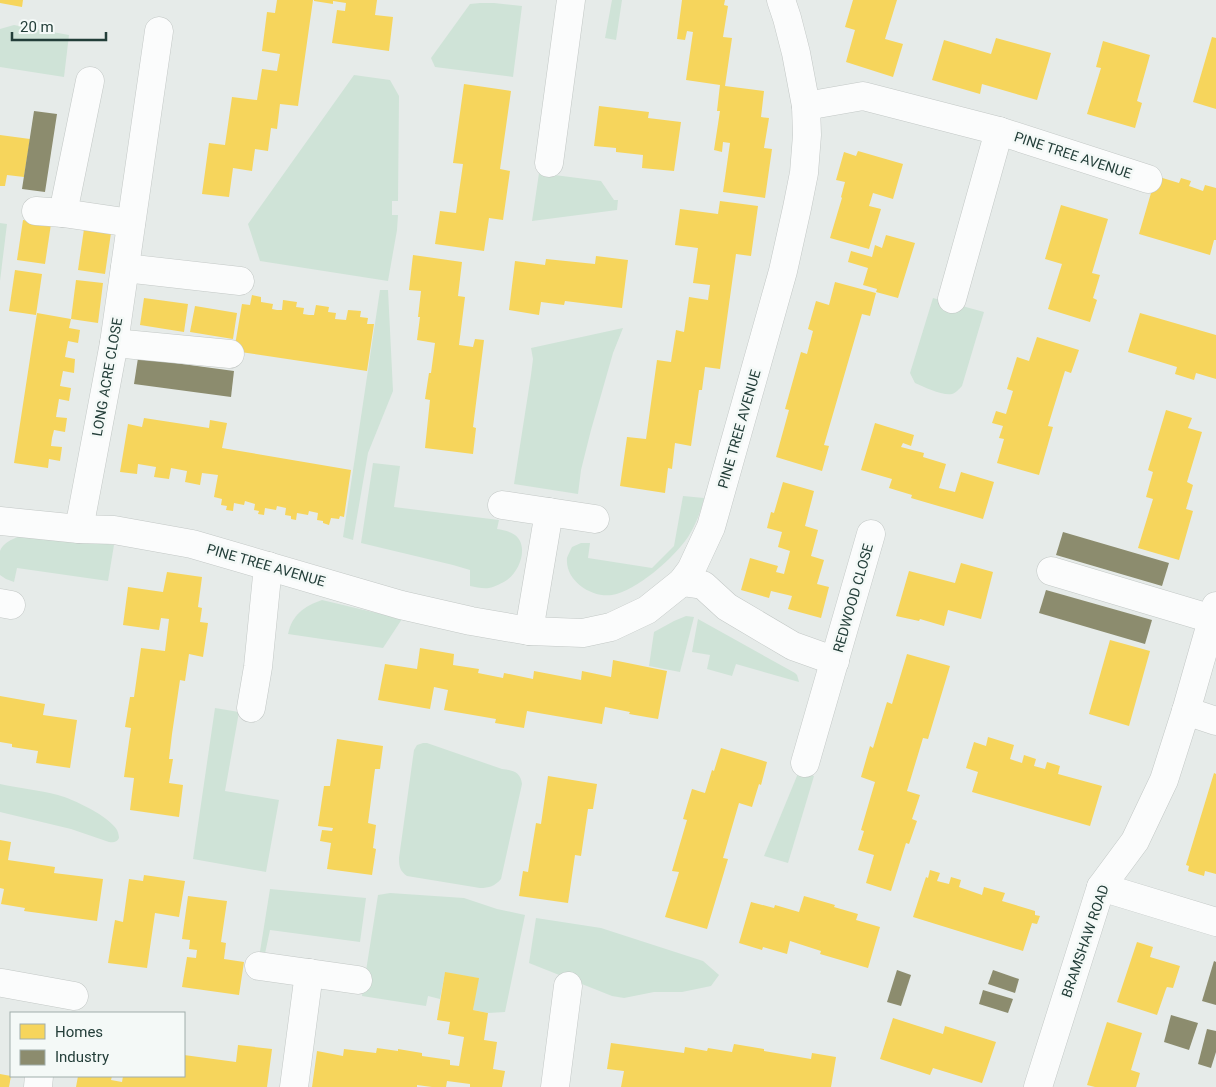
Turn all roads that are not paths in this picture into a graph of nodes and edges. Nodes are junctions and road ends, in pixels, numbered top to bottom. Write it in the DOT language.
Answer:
graph roads {
  1 [pos="571,0"];
  2 [pos="781,0"];
  3 [pos="160,31"];
  4 [pos="90,81"];
  5 [pos="806,106"];
  6 [pos="999,131"];
  7 [pos="549,162"];
  8 [pos="1148,179"];
  9 [pos="36,211"];
  10 [pos="63,213"];
  11 [pos="131,223"];
  12 [pos="125,268"];
  13 [pos="240,281"];
  14 [pos="952,299"];
  15 [pos="114,343"];
  16 [pos="230,354"];
  17 [pos="502,505"];
  18 [pos="549,512"];
  19 [pos="595,519"];
  20 [pos="0,521"];
  21 [pos="79,530"];
  22 [pos="872,534"];
  23 [pos="268,566"];
  24 [pos="1051,571"];
  25 [pos="682,582"];
  26 [pos="1214,612"];
  27 [pos="529,631"];
  28 [pos="835,661"];
  29 [pos="251,708"];
  30 [pos="1186,712"];
  31 [pos="1216,721"];
  32 [pos="805,763"];
  33 [pos="1101,887"];
  34 [pos="1216,922"];
  35 [pos="259,966"];
  36 [pos="309,973"];
  37 [pos="358,980"];
  38 [pos="2,983"];
  39 [pos="568,986"];
  40 [pos="74,996"];
  41 [pos="45,1002"];
  42 [pos="294,1087"];
  43 [pos="555,1087"];
  44 [pos="1038,1087"];
  1 -- 7 [label="street"];
  2 -- 5 [label="street, PINE TREE AVENUE"];
  3 -- 11 [label="street, LONG ACRE CLOSE"];
  4 -- 10 [label="street"];
  5 -- 6 [label="street, PINE TREE AVENUE"];
  5 -- 25 [label="street, PINE TREE AVENUE"];
  6 -- 8 [label="street, PINE TREE AVENUE"];
  6 -- 14 [label="street, PINE TREE AVENUE"];
  9 -- 10 [label="street"];
  10 -- 11 [label="street"];
  11 -- 12 [label="street, LONG ACRE CLOSE"];
  12 -- 13 [label="street"];
  12 -- 15 [label="street, LONG ACRE CLOSE"];
  15 -- 16 [label="street"];
  15 -- 21 [label="street, LONG ACRE CLOSE"];
  17 -- 18 [label="street"];
  18 -- 19 [label="street"];
  18 -- 27 [label="street"];
  20 -- 21 [label="street, PINE TREE AVENUE"];
  21 -- 23 [label="street, PINE TREE AVENUE"];
  22 -- 28 [label="street, REDWOOD CLOSE"];
  23 -- 27 [label="street, PINE TREE AVENUE"];
  23 -- 29 [label="street"];
  24 -- 26 [label="street"];
  25 -- 27 [label="street, PINE TREE AVENUE"];
  25 -- 28 [label="street, REDWOOD CLOSE"];
  26 -- 30 [label="street, BRAMSHAW ROAD"];
  28 -- 32 [label="street, REDWOOD CLOSE"];
  30 -- 31 [label="street"];
  30 -- 33 [label="street, BRAMSHAW ROAD"];
  33 -- 34 [label="street"];
  33 -- 44 [label="street, BRAMSHAW ROAD"];
  35 -- 36 [label="street"];
  36 -- 37 [label="street"];
  36 -- 42 [label="street"];
  38 -- 41 [label="street"];
  39 -- 43 [label="street"];
  40 -- 41 [label="street"];
}
